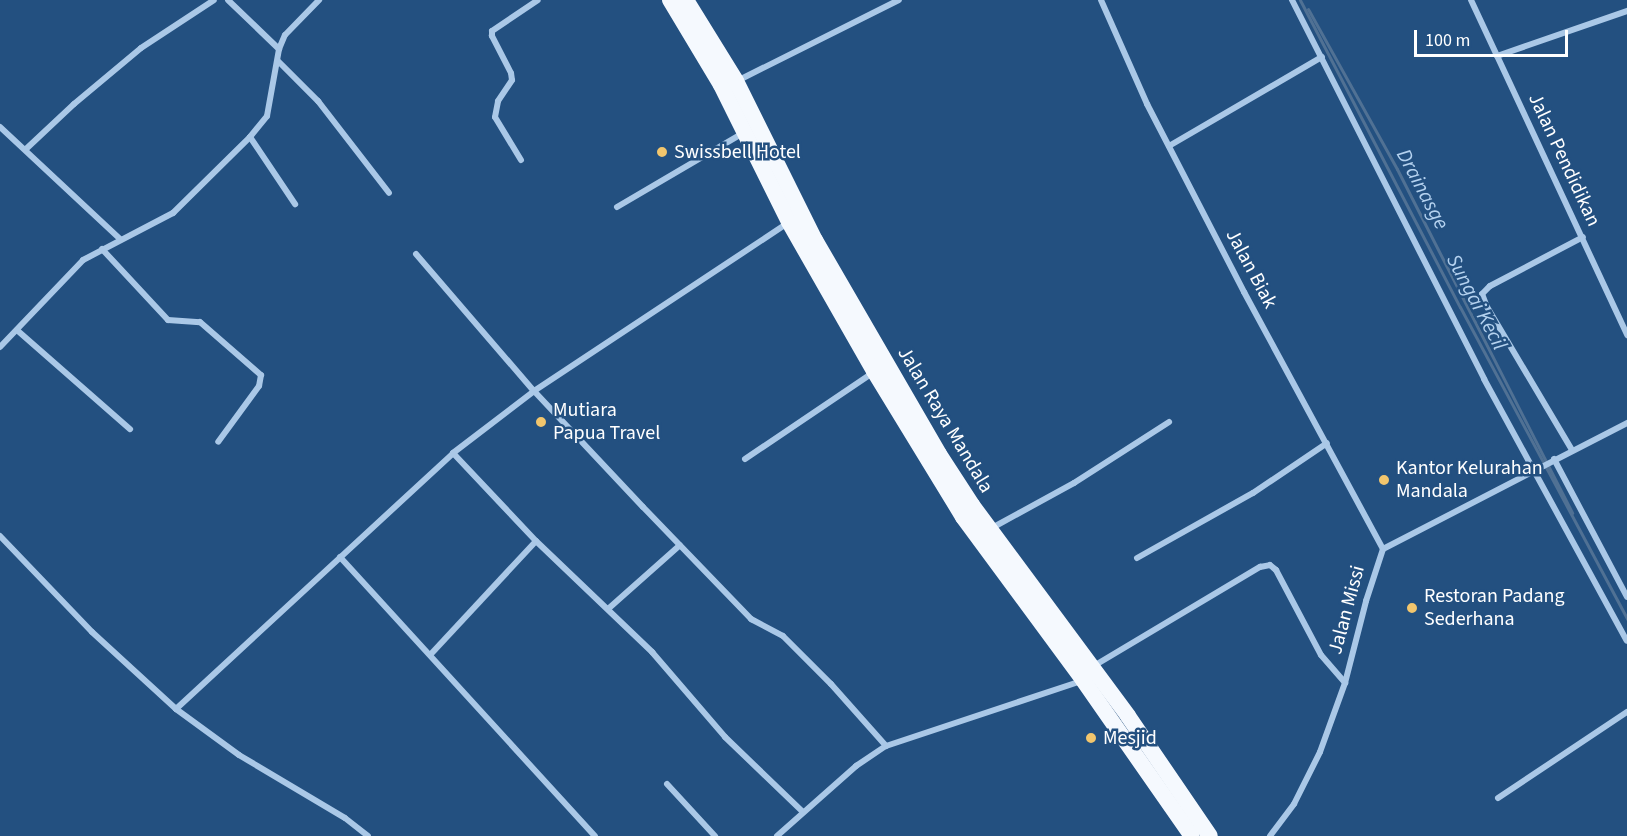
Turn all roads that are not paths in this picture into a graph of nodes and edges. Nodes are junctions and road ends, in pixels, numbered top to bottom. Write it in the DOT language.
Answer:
graph roads {
  1 [pos="214,0"];
  2 [pos="228,0"];
  3 [pos="319,0"];
  4 [pos="538,0"];
  5 [pos="670,0"];
  6 [pos="686,0"];
  7 [pos="899,0"];
  8 [pos="1101,0"];
  9 [pos="1292,0"];
  10 [pos="1471,0"];
  11 [pos="1627,11"];
  12 [pos="279,49"];
  13 [pos="1497,56"];
  14 [pos="1322,57"];
  15 [pos="278,61"];
  16 [pos="736,81"];
  17 [pos="0,127"];
  18 [pos="746,131"];
  19 [pos="250,137"];
  20 [pos="1169,146"];
  21 [pos="26,149"];
  22 [pos="522,160"];
  23 [pos="389,193"];
  24 [pos="295,204"];
  25 [pos="617,207"];
  26 [pos="789,222"];
  27 [pos="1583,237"];
  28 [pos="120,239"];
  29 [pos="102,249"];
  30 [pos="416,254"];
  31 [pos="18,331"];
  32 [pos="1627,335"];
  33 [pos="0,348"];
  34 [pos="880,367"];
  35 [pos="534,392"];
  36 [pos="1169,422"];
  37 [pos="1627,423"];
  38 [pos="130,429"];
  39 [pos="218,442"];
  40 [pos="1328,443"];
  41 [pos="1572,450"];
  42 [pos="453,453"];
  43 [pos="745,459"];
  44 [pos="1551,460"];
  45 [pos="1535,468"];
  46 [pos="989,529"];
  47 [pos="0,536"];
  48 [pos="536,541"];
  49 [pos="680,545"];
  50 [pos="1383,549"];
  51 [pos="340,556"];
  52 [pos="1137,558"];
  53 [pos="1627,597"];
  54 [pos="608,609"];
  55 [pos="1627,641"];
  56 [pos="431,654"];
  57 [pos="1087,674"];
  58 [pos="1345,683"];
  59 [pos="176,709"];
  60 [pos="1627,712"];
  61 [pos="886,746"];
  62 [pos="667,784"];
  63 [pos="1498,798"];
  64 [pos="802,812"];
  65 [pos="368,836"];
  66 [pos="595,836"];
  67 [pos="715,836"];
  68 [pos="777,836"];
  69 [pos="1192,836"];
  70 [pos="1209,836"];
  71 [pos="1270,836"];
  1 -- 21 [label="street"];
  2 -- 12 [label="street"];
  3 -- 12 [label="street"];
  4 -- 22 [label="street"];
  5 -- 18 [label="highway, Jalan Raya Mandala"];
  6 -- 16 [label="highway, Jalan Raya Mandala"];
  7 -- 16 [label="street"];
  8 -- 20 [label="street, Jalan Biak"];
  9 -- 14 [label="street"];
  10 -- 13 [label="street, Jalan Pendidikan"];
  11 -- 13 [label="street"];
  12 -- 15 [label="street"];
  13 -- 27 [label="street, Jalan Pendidikan"];
  14 -- 20 [label="street"];
  14 -- 45 [label="street"];
  15 -- 19 [label="street"];
  15 -- 23 [label="street"];
  16 -- 34 [label="highway, Jalan Raya Mandala"];
  17 -- 21 [label="street"];
  18 -- 25 [label="street"];
  18 -- 26 [label="highway, Jalan Raya Mandala"];
  19 -- 24 [label="street"];
  19 -- 28 [label="street"];
  20 -- 40 [label="street, Jalan Biak"];
  21 -- 28 [label="street"];
  26 -- 34 [label="highway, Jalan Raya Mandala"];
  26 -- 35 [label="street"];
  27 -- 32 [label="street, Jalan Pendidikan"];
  27 -- 41 [label="street"];
  28 -- 29 [label="street"];
  29 -- 31 [label="street"];
  29 -- 39 [label="street"];
  30 -- 35 [label="street"];
  31 -- 33 [label="street"];
  31 -- 38 [label="street"];
  34 -- 43 [label="street"];
  34 -- 46 [label="highway, Jalan Raya Mandala"];
  34 -- 57 [label="highway, Jalan Raya Mandala"];
  35 -- 42 [label="street"];
  35 -- 49 [label="street"];
  36 -- 46 [label="street"];
  37 -- 41 [label="street"];
  40 -- 50 [label="street, Jalan Biak"];
  40 -- 52 [label="street"];
  41 -- 44 [label="street"];
  42 -- 48 [label="street"];
  42 -- 51 [label="street"];
  44 -- 45 [label="street, Jalan Missi"];
  44 -- 53 [label="street"];
  45 -- 50 [label="street, Jalan Missi"];
  45 -- 55 [label="street"];
  46 -- 57 [label="highway, Jalan Raya Mandala"];
  47 -- 59 [label="street"];
  48 -- 54 [label="street"];
  48 -- 56 [label="street"];
  49 -- 54 [label="street"];
  49 -- 61 [label="street"];
  50 -- 58 [label="street, Jalan Missi"];
  51 -- 56 [label="street"];
  51 -- 59 [label="street"];
  54 -- 64 [label="street"];
  56 -- 66 [label="street"];
  57 -- 58 [label="street"];
  57 -- 61 [label="street"];
  57 -- 69 [label="highway, Jalan Raya Mandala"];
  57 -- 70 [label="highway, Jalan Raya Mandala"];
  58 -- 71 [label="street, Jalan Missi"];
  59 -- 65 [label="street"];
  60 -- 63 [label="street"];
  61 -- 64 [label="street"];
  62 -- 67 [label="street"];
  64 -- 68 [label="street"];
}
